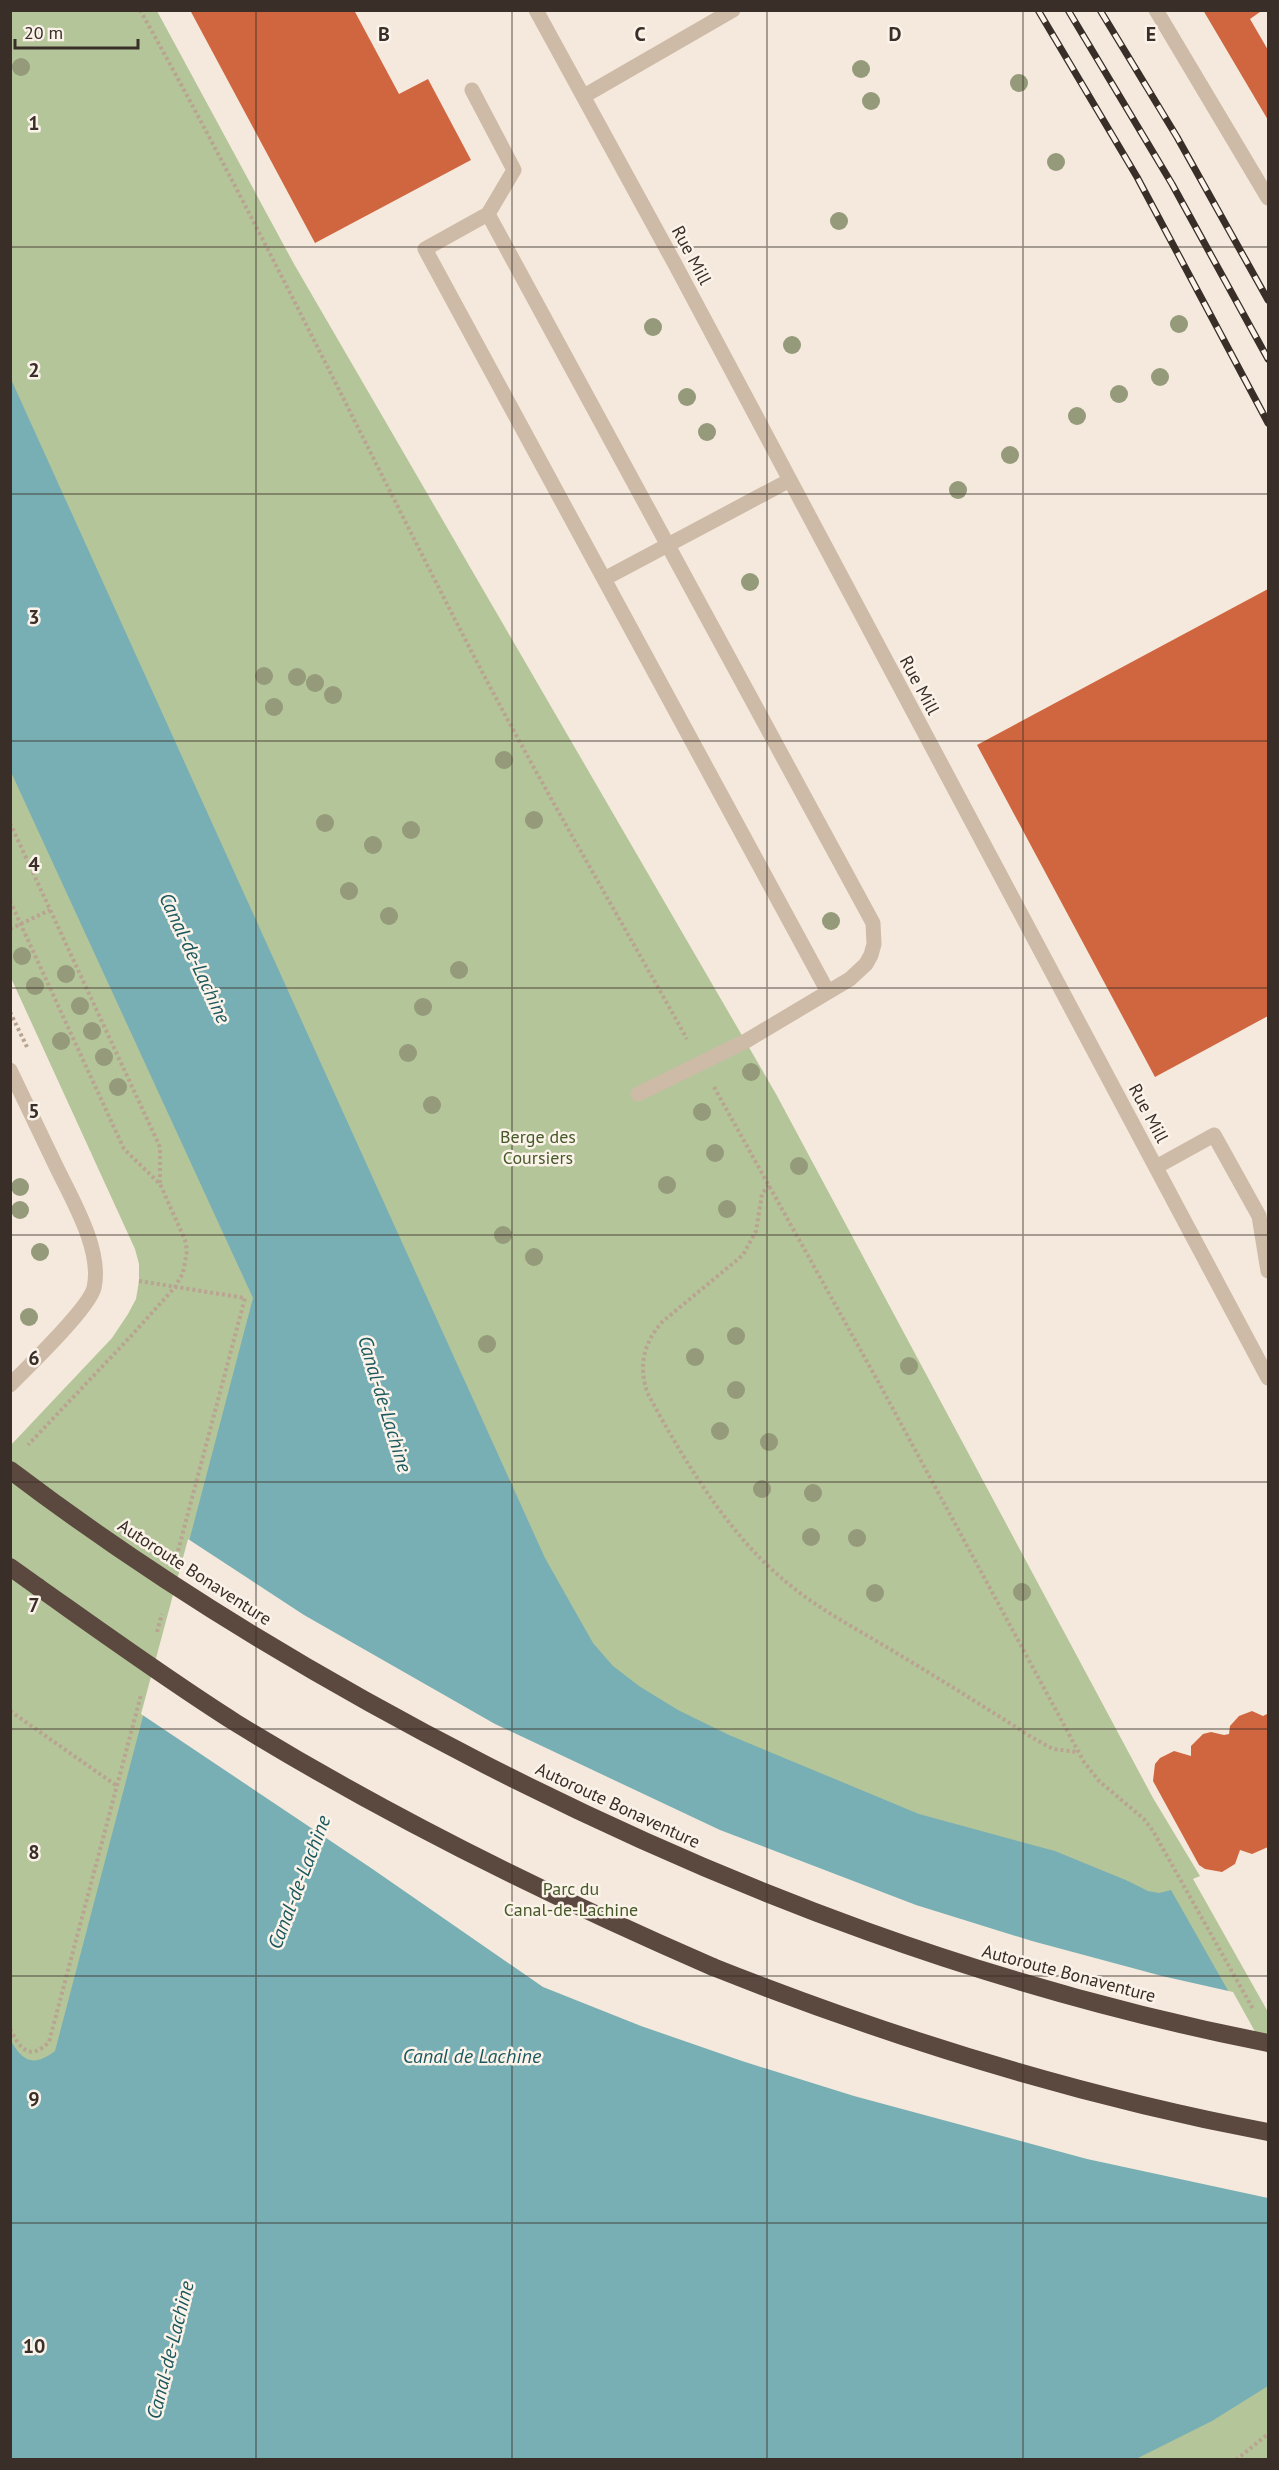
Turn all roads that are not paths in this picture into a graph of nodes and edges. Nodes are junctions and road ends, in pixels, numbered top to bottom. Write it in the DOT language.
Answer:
graph roads {
  1 [pos="536,10"];
  2 [pos="733,10"];
  3 [pos="1156,10"];
  4 [pos="472,90"];
  5 [pos="584,96"];
  6 [pos="1269,198"];
  7 [pos="488,214"];
  8 [pos="790,480"];
  9 [pos="667,545"];
  10 [pos="604,579"];
  11 [pos="828,992"];
  12 [pos="10,1070"];
  13 [pos="638,1094"];
  14 [pos="1156,1167"];
  15 [pos="1264,1213"];
  16 [pos="1269,1271"];
  17 [pos="1269,1378"];
  18 [pos="10,1385"];
  19 [pos="10,1470"];
  20 [pos="10,1567"];
  21 [pos="1269,2043"];
  22 [pos="1269,2132"];
  1 -- 5 [label="street, Rue Mill"];
  2 -- 5 [label="street"];
  3 -- 6 [label="street"];
  4 -- 7 [label="street"];
  5 -- 8 [label="street, Rue Mill"];
  7 -- 9 [label="street"];
  7 -- 10 [label="street"];
  8 -- 9 [label="street"];
  8 -- 14 [label="street, Rue Mill"];
  9 -- 10 [label="street"];
  9 -- 11 [label="street"];
  10 -- 11 [label="street"];
  11 -- 13 [label="street"];
  12 -- 18 [label="street"];
  14 -- 15 [label="street"];
  14 -- 17 [label="street, Rue Mill"];
  15 -- 16 [label="street"];
  19 -- 21 [label="highway, Autoroute Bonaventure, bridge"];
  20 -- 22 [label="highway, bridge"];
}
